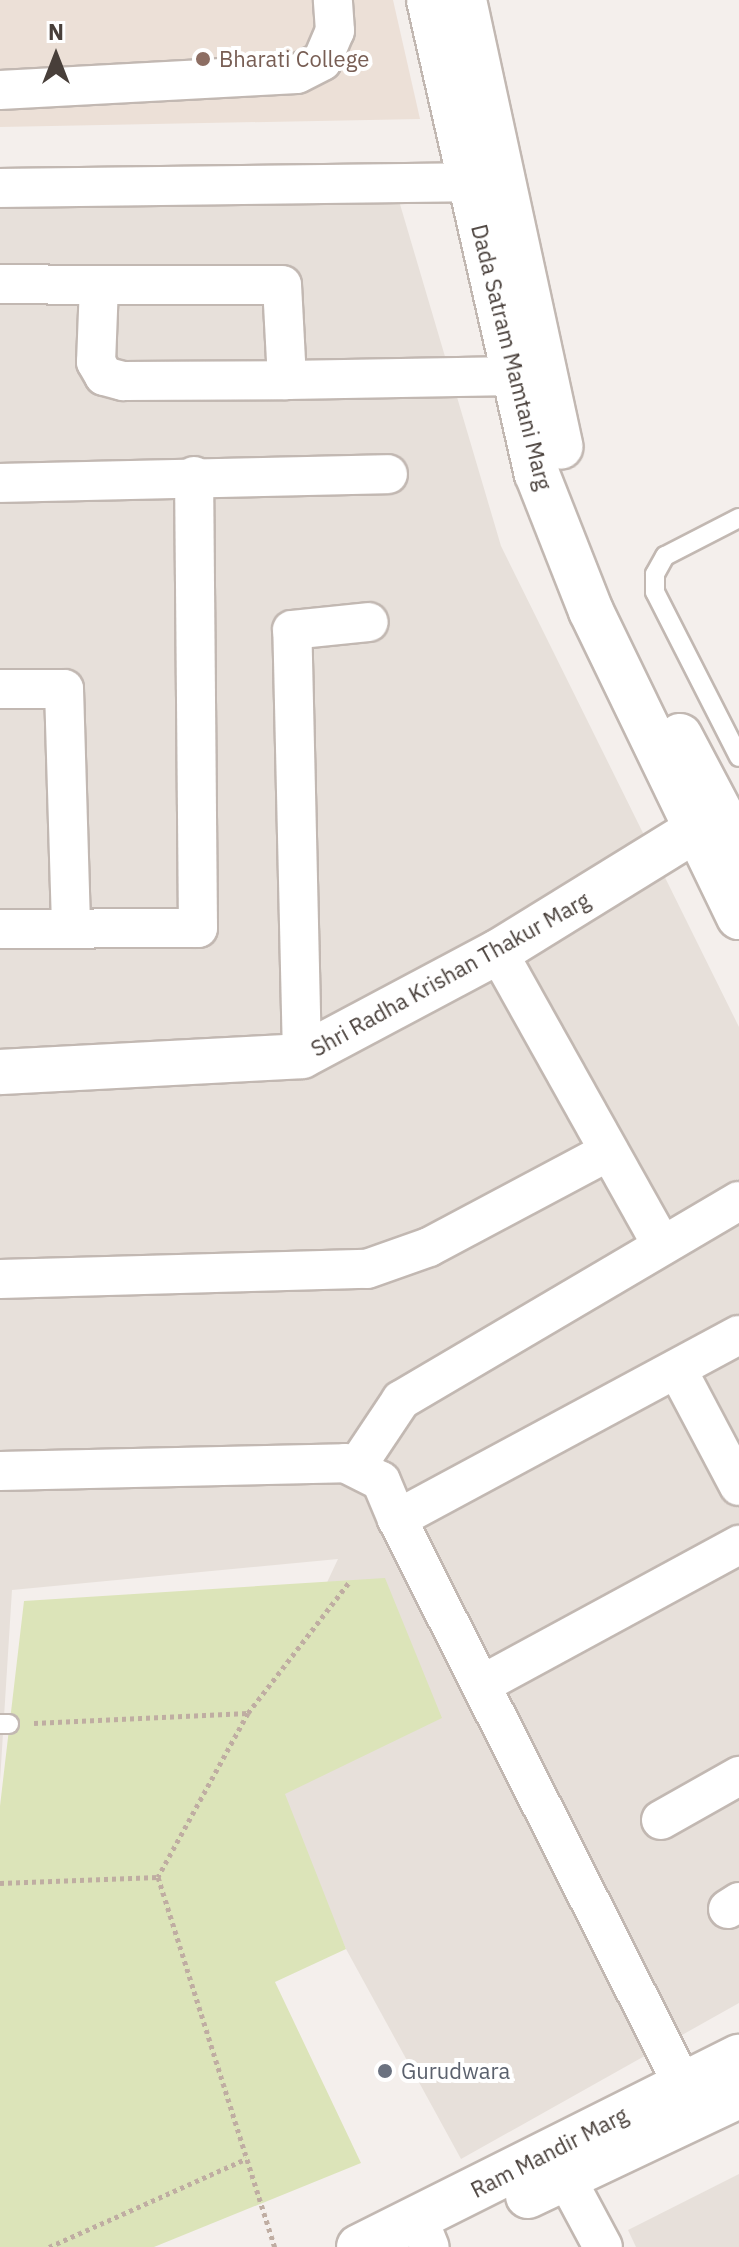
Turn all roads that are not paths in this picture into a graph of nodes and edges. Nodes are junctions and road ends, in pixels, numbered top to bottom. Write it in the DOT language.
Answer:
graph roads {
  1 [pos="333,0"];
  2 [pos="429,0"];
  3 [pos="464,0"];
  4 [pos="0,90"];
  5 [pos="468,182"];
  6 [pos="0,188"];
  7 [pos="0,284"];
  8 [pos="99,285"];
  9 [pos="515,376"];
  10 [pos="287,380"];
  11 [pos="388,474"];
  12 [pos="194,476"];
  13 [pos="0,483"];
  14 [pos="739,518"];
  15 [pos="369,622"];
  16 [pos="0,689"];
  17 [pos="739,757"];
  18 [pos="717,832"];
  19 [pos="739,917"];
  20 [pos="71,927"];
  21 [pos="0,929"];
  22 [pos="498,952"];
  23 [pos="302,1056"];
  24 [pos="0,1072"];
  25 [pos="608,1152"];
  26 [pos="739,1201"];
  27 [pos="661,1244"];
  28 [pos="0,1279"];
  29 [pos="739,1335"];
  30 [pos="678,1371"];
  31 [pos="357,1466"];
  32 [pos="0,1471"];
  33 [pos="739,1486"];
  34 [pos="397,1519"];
  35 [pos="739,1545"];
  36 [pos="481,1685"];
  37 [pos="739,1776"];
  38 [pos="661,1820"];
  39 [pos="739,2057"];
  40 [pos="683,2085"];
  41 [pos="739,2096"];
  42 [pos="566,2178"];
  43 [pos="425,2239"];
  44 [pos="359,2247"];
  45 [pos="603,2247"];
  1 -- 4 [label="street"];
  2 -- 5 [label="street, Dada Satram Mamtani Marg"];
  3 -- 18 [label="street, Dada Satram Mamtani Marg"];
  5 -- 6 [label="street"];
  5 -- 9 [label="street, Dada Satram Mamtani Marg"];
  7 -- 8 [label="street"];
  8 -- 10 [label="street"];
  8 -- 10 [label="street"];
  9 -- 10 [label="street"];
  9 -- 18 [label="street, Dada Satram Mamtani Marg"];
  11 -- 12 [label="street"];
  12 -- 13 [label="street"];
  12 -- 20 [label="street"];
  14 -- 17 [label="lane"];
  15 -- 23 [label="street"];
  16 -- 20 [label="street"];
  18 -- 19 [label="street, Dada Satram Mamtani Marg"];
  18 -- 22 [label="street, Shri Radha Krishan Thakur Marg"];
  20 -- 21 [label="street"];
  22 -- 23 [label="street, Shri Radha Krishan Thakur Marg"];
  22 -- 25 [label="street"];
  23 -- 24 [label="street, Shri Radha Krishan Thakur Marg"];
  25 -- 27 [label="street"];
  25 -- 28 [label="street"];
  26 -- 27 [label="street"];
  27 -- 31 [label="street"];
  29 -- 30 [label="street"];
  30 -- 33 [label="street"];
  30 -- 34 [label="street"];
  31 -- 32 [label="street"];
  31 -- 34 [label="street"];
  34 -- 36 [label="street"];
  35 -- 36 [label="street"];
  36 -- 40 [label="street"];
  37 -- 38 [label="street"];
  39 -- 40 [label="street, Ram Mandir Marg"];
  40 -- 43 [label="street, Ram Mandir Marg"];
  41 -- 42 [label="street, Ram Mandir Marg"];
  42 -- 43 [label="street, Ram Mandir Marg"];
  42 -- 45 [label="street"];
  43 -- 44 [label="street, Ram Mandir Marg"];
}
